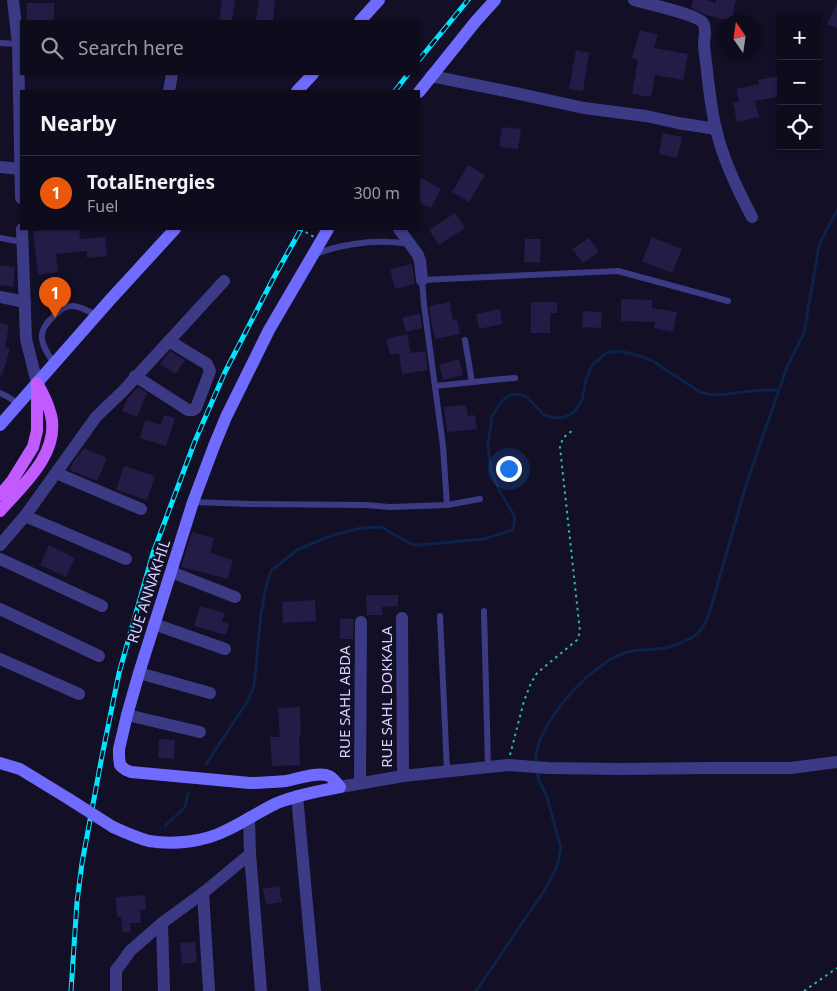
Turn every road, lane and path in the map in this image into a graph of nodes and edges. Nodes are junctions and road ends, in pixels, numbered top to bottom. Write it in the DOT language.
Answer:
graph roads {
  1 [pos="13,0"];
  2 [pos="379,0"];
  3 [pos="495,0"];
  4 [pos="634,0"];
  5 [pos="361,20"];
  6 [pos="0,43"];
  7 [pos="18,44"];
  8 [pos="172,75"];
  9 [pos="309,75"];
  10 [pos="432,76"];
  11 [pos="169,90"];
  12 [pos="299,90"];
  13 [pos="420,91"];
  14 [pos="716,129"];
  15 [pos="0,166"];
  16 [pos="20,169"];
  17 [pos="752,217"];
  18 [pos="174,230"];
  19 [pos="302,230"];
  20 [pos="327,230"];
  21 [pos="400,230"];
  22 [pos="23,235"];
  23 [pos="314,237"];
  24 [pos="0,238"];
  25 [pos="410,244"];
  26 [pos="313,255"];
  27 [pos="422,280"];
  28 [pos="224,281"];
  29 [pos="0,297"];
  30 [pos="728,301"];
  31 [pos="25,302"];
  32 [pos="97,315"];
  33 [pos="42,340"];
  34 [pos="465,340"];
  35 [pos="169,341"];
  36 [pos="28,347"];
  37 [pos="54,364"];
  38 [pos="135,376"];
  39 [pos="515,378"];
  40 [pos="472,382"];
  41 [pos="37,383"];
  42 [pos="435,386"];
  43 [pos="0,393"];
  44 [pos="19,404"];
  45 [pos="0,425"];
  46 [pos="573,430"];
  47 [pos="56,472"];
  48 [pos="0,495"];
  49 [pos="480,499"];
  50 [pos="193,502"];
  51 [pos="447,505"];
  52 [pos="141,510"];
  53 [pos="0,511"];
  54 [pos="25,516"];
  55 [pos="0,545"];
  56 [pos="0,559"];
  57 [pos="126,559"];
  58 [pos="171,572"];
  59 [pos="235,597"];
  60 [pos="102,606"];
  61 [pos="0,609"];
  62 [pos="484,611"];
  63 [pos="440,616"];
  64 [pos="402,618"];
  65 [pos="360,622"];
  66 [pos="154,624"];
  67 [pos="225,649"];
  68 [pos="99,656"];
  69 [pos="0,659"];
  70 [pos="138,673"];
  71 [pos="78,694"];
  72 [pos="210,694"];
  73 [pos="127,714"];
  74 [pos="200,732"];
  75 [pos="837,762"];
  76 [pos="0,763"];
  77 [pos="508,765"];
  78 [pos="488,766"];
  79 [pos="447,770"];
  80 [pos="403,776"];
  81 [pos="360,783"];
  82 [pos="340,787"];
  83 [pos="297,796"];
  84 [pos="248,818"];
  85 [pos="250,854"];
  86 [pos="203,893"];
  87 [pos="162,923"];
  88 [pos="837,968"];
  89 [pos="116,991"];
  90 [pos="164,991"];
  91 [pos="209,991"];
  92 [pos="261,991"];
  93 [pos="315,991"];
  94 [pos="804,991"];
  1 -- 7 [label="street"];
  2 -- 5 [label="street"];
  3 -- 10 [label="street"];
  4 -- 14 [label="street"];
  6 -- 7 [label="lane"];
  7 -- 16 [label="street"];
  8 -- 11 [label="street"];
  9 -- 12 [label="street"];
  10 -- 13 [label="street"];
  10 -- 14 [label="street"];
  14 -- 17 [label="street"];
  15 -- 16 [label="street"];
  18 -- 32 [label="street"];
  19 -- 23 [label="path, bridge"];
  20 -- 26 [label="street, RUE ANNAKHIL"];
  21 -- 25 [label="street"];
  22 -- 24 [label="lane"];
  22 -- 31 [label="street"];
  25 -- 26 [label="lane"];
  25 -- 27 [label="street"];
  26 -- 50 [label="street, RUE ANNAKHIL"];
  27 -- 30 [label="lane"];
  27 -- 42 [label="lane"];
  28 -- 35 [label="street"];
  29 -- 31 [label="street"];
  31 -- 36 [label="street"];
  32 -- 33 [label="lane"];
  32 -- 37 [label="street"];
  33 -- 36 [label="lane"];
  33 -- 37 [label="lane"];
  34 -- 40 [label="lane"];
  35 -- 38 [label="street"];
  35 -- 38 [label="street"];
  36 -- 41 [label="street"];
  37 -- 41 [label="street"];
  38 -- 47 [label="street"];
  39 -- 40 [label="lane"];
  40 -- 42 [label="lane"];
  41 -- 44 [label="street"];
  41 -- 48 [label="main road"];
  41 -- 53 [label="main road"];
  42 -- 51 [label="lane"];
  43 -- 44 [label="lane"];
  44 -- 45 [label="street"];
  46 -- 77 [label="path"];
  47 -- 52 [label="street"];
  47 -- 54 [label="street"];
  49 -- 51 [label="lane"];
  50 -- 51 [label="lane"];
  50 -- 58 [label="street, RUE ANNAKHIL"];
  54 -- 55 [label="street"];
  54 -- 57 [label="street"];
  56 -- 60 [label="street"];
  58 -- 59 [label="street"];
  58 -- 66 [label="street, RUE ANNAKHIL"];
  61 -- 68 [label="street"];
  62 -- 78 [label="lane"];
  63 -- 79 [label="lane"];
  64 -- 80 [label="street, RUE SAHL DOKKALA"];
  65 -- 81 [label="street, RUE SAHL ABDA"];
  66 -- 67 [label="street"];
  66 -- 70 [label="street, RUE ANNAKHIL"];
  69 -- 71 [label="street"];
  70 -- 72 [label="street"];
  70 -- 73 [label="street, RUE ANNAKHIL"];
  73 -- 74 [label="street"];
  73 -- 82 [label="street, RUE ANNAKHIL"];
  75 -- 77 [label="street"];
  76 -- 84 [label="street, bridge"];
  77 -- 78 [label="street"];
  78 -- 79 [label="street"];
  79 -- 80 [label="street"];
  80 -- 81 [label="street"];
  81 -- 82 [label="street"];
  82 -- 83 [label="street"];
  83 -- 84 [label="street"];
  83 -- 93 [label="street"];
  84 -- 85 [label="street"];
  85 -- 86 [label="street"];
  85 -- 92 [label="street"];
  86 -- 87 [label="street"];
  86 -- 91 [label="street"];
  87 -- 89 [label="street"];
  87 -- 90 [label="street"];
  88 -- 94 [label="path"];
}
